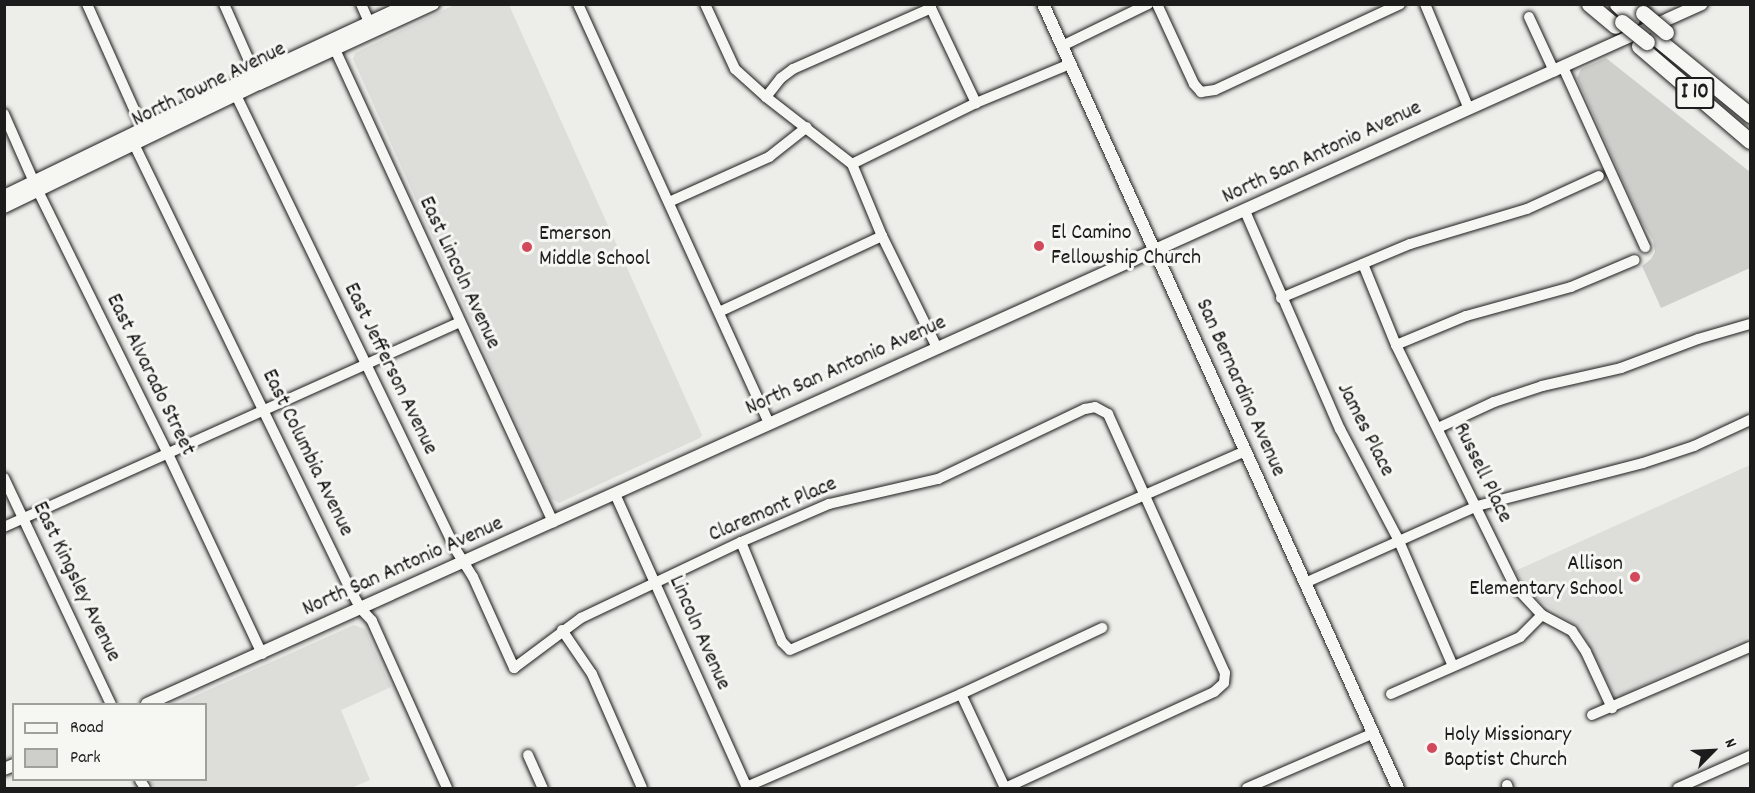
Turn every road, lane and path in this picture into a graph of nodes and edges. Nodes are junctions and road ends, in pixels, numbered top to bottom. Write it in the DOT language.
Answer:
graph roads {
  1 [pos="87,4"];
  2 [pos="224,4"];
  3 [pos="361,4"];
  4 [pos="409,4"];
  5 [pos="433,4"];
  6 [pos="578,4"];
  7 [pos="705,4"];
  8 [pos="1043,4"];
  9 [pos="1148,4"];
  10 [pos="1157,4"];
  11 [pos="1400,4"];
  12 [pos="1425,4"];
  13 [pos="1589,4"];
  14 [pos="1602,4"];
  15 [pos="1617,4"];
  16 [pos="1702,4"];
  17 [pos="930,7"];
  18 [pos="1529,17"];
  19 [pos="1629,17"];
  20 [pos="371,27"];
  21 [pos="1652,40"];
  22 [pos="333,44"];
  23 [pos="1062,46"];
  24 [pos="1070,64"];
  25 [pos="1558,69"];
  26 [pos="257,80"];
  27 [pos="234,91"];
  28 [pos="766,97"];
  29 [pos="976,103"];
  30 [pos="1750,105"];
  31 [pos="1469,109"];
  32 [pos="4,114"];
  33 [pos="1750,115"];
  34 [pos="807,127"];
  35 [pos="1750,129"];
  36 [pos="145,133"];
  37 [pos="132,140"];
  38 [pos="1750,141"];
  39 [pos="852,164"];
  40 [pos="1599,176"];
  41 [pos="36,187"];
  42 [pos="4,196"];
  43 [pos="669,202"];
  44 [pos="4,207"];
  45 [pos="1245,211"];
  46 [pos="882,236"];
  47 [pos="1645,247"];
  48 [pos="1155,250"];
  49 [pos="1635,260"];
  50 [pos="1363,264"];
  51 [pos="1281,298"];
  52 [pos="719,312"];
  53 [pos="460,322"];
  54 [pos="1750,324"];
  55 [pos="1396,345"];
  56 [pos="937,348"];
  57 [pos="365,363"];
  58 [pos="264,408"];
  59 [pos="1750,420"];
  60 [pos="769,424"];
  61 [pos="1438,428"];
  62 [pos="1246,451"];
  63 [pos="168,454"];
  64 [pos="4,478"];
  65 [pos="615,494"];
  66 [pos="1142,494"];
  67 [pos="1477,506"];
  68 [pos="24,518"];
  69 [pos="553,522"];
  70 [pos="4,527"];
  71 [pos="1398,539"];
  72 [pos="741,542"];
  73 [pos="464,563"];
  74 [pos="656,583"];
  75 [pos="1305,583"];
  76 [pos="361,609"];
  77 [pos="1542,615"];
  78 [pos="1102,628"];
  79 [pos="562,630"];
  80 [pos="1750,647"];
  81 [pos="262,654"];
  82 [pos="1453,666"];
  83 [pos="514,668"];
  84 [pos="961,694"];
  85 [pos="1391,694"];
  86 [pos="110,703"];
  87 [pos="152,703"];
  88 [pos="1612,708"];
  89 [pos="1592,715"];
  90 [pos="1374,733"];
  91 [pos="528,755"];
  92 [pos="1750,756"];
  93 [pos="747,788"];
  94 [pos="1005,788"];
  95 [pos="447,789"];
  96 [pos="543,789"];
  97 [pos="642,789"];
  98 [pos="1247,789"];
  99 [pos="1398,789"];
  100 [pos="1678,789"];
  1 -- 36 [label="street"];
  2 -- 26 [label="street"];
  3 -- 20 [label="street"];
  4 -- 20 [label="main road, North Towne Avenue"];
  5 -- 20 [label="main road, North Towne Avenue"];
  6 -- 43 [label="street"];
  7 -- 28 [label="street"];
  8 -- 23 [label="main road, San Bernardino Avenue"];
  9 -- 23 [label="street"];
  10 -- 11 [label="street"];
  12 -- 31 [label="street"];
  13 -- 19 [label="highway, I 10"];
  14 -- 19 [label="highway"];
  15 -- 19 [label="highway"];
  16 -- 25 [label="main road, North San Antonio Avenue"];
  17 -- 28 [label="street"];
  17 -- 29 [label="street"];
  18 -- 25 [label="street"];
  19 -- 21 [label="highway, I 10"];
  19 -- 21 [label="highway, I 10, bridge"];
  20 -- 22 [label="main road, North Towne Avenue"];
  21 -- 30 [label="highway, I 10"];
  21 -- 33 [label="highway"];
  21 -- 35 [label="highway"];
  21 -- 38 [label="highway, I 10"];
  22 -- 26 [label="main road, North Towne Avenue"];
  22 -- 53 [label="street, East Lincoln Avenue"];
  23 -- 24 [label="main road, San Bernardino Avenue"];
  24 -- 29 [label="street"];
  24 -- 48 [label="main road, San Bernardino Avenue"];
  25 -- 31 [label="main road, North San Antonio Avenue"];
  25 -- 47 [label="street"];
  26 -- 27 [label="main road, North Towne Avenue"];
  27 -- 36 [label="main road, North Towne Avenue"];
  27 -- 57 [label="street, East Jefferson Avenue"];
  28 -- 34 [label="street"];
  29 -- 39 [label="street"];
  31 -- 45 [label="main road, North San Antonio Avenue"];
  32 -- 41 [label="street, East Alvarado Street"];
  34 -- 39 [label="street"];
  34 -- 43 [label="street"];
  36 -- 37 [label="main road, North Towne Avenue"];
  37 -- 41 [label="main road, North Towne Avenue"];
  37 -- 58 [label="street, East Columbia Avenue"];
  39 -- 46 [label="street"];
  40 -- 50 [label="street"];
  41 -- 42 [label="main road, North Towne Avenue"];
  41 -- 44 [label="main road, North Towne Avenue"];
  41 -- 63 [label="street, East Alvarado Street"];
  43 -- 52 [label="street"];
  45 -- 48 [label="main road, North San Antonio Avenue"];
  45 -- 51 [label="street, James Place"];
  46 -- 52 [label="street"];
  46 -- 56 [label="street"];
  48 -- 56 [label="main road, North San Antonio Avenue"];
  48 -- 62 [label="main road, San Bernardino Avenue"];
  49 -- 55 [label="street"];
  50 -- 51 [label="street"];
  50 -- 55 [label="street, Russell Place"];
  51 -- 71 [label="street, James Place"];
  52 -- 60 [label="street"];
  53 -- 57 [label="street"];
  53 -- 69 [label="street, East Lincoln Avenue"];
  54 -- 61 [label="street"];
  55 -- 61 [label="street, Russell Place"];
  56 -- 60 [label="main road, North San Antonio Avenue"];
  57 -- 58 [label="street"];
  57 -- 73 [label="street, East Jefferson Avenue"];
  58 -- 63 [label="street"];
  58 -- 76 [label="street, East Columbia Avenue"];
  59 -- 67 [label="street"];
  60 -- 65 [label="main road, North San Antonio Avenue"];
  61 -- 67 [label="street, Russell Place"];
  62 -- 66 [label="street"];
  62 -- 75 [label="main road, San Bernardino Avenue"];
  63 -- 68 [label="street"];
  63 -- 81 [label="street, East Alvarado Street"];
  64 -- 68 [label="street, East Kingsley Avenue"];
  65 -- 69 [label="main road, North San Antonio Avenue"];
  65 -- 74 [label="street, Lincoln Avenue"];
  66 -- 72 [label="street, Claremont Place"];
  66 -- 72 [label="street"];
  66 -- 94 [label="street"];
  67 -- 71 [label="street"];
  67 -- 77 [label="street, Russell Place"];
  68 -- 70 [label="street"];
  68 -- 86 [label="street, East Kingsley Avenue"];
  69 -- 73 [label="main road, North San Antonio Avenue"];
  71 -- 75 [label="street"];
  71 -- 82 [label="street, James Place"];
  72 -- 74 [label="street, Claremont Place"];
  73 -- 76 [label="main road, North San Antonio Avenue"];
  73 -- 83 [label="street, East Jefferson Avenue"];
  74 -- 79 [label="street, Claremont Place"];
  74 -- 93 [label="street, Lincoln Avenue"];
  75 -- 90 [label="main road, San Bernardino Avenue"];
  76 -- 81 [label="main road, North San Antonio Avenue"];
  76 -- 95 [label="street, East Columbia Avenue"];
  77 -- 82 [label="street"];
  77 -- 88 [label="street, Russell Place"];
  78 -- 84 [label="street"];
  79 -- 83 [label="street, Claremont Place"];
  79 -- 97 [label="street"];
  80 -- 88 [label="street"];
  81 -- 87 [label="main road, North San Antonio Avenue"];
  82 -- 85 [label="street"];
  84 -- 93 [label="street"];
  84 -- 94 [label="street"];
  88 -- 89 [label="street"];
  90 -- 98 [label="street"];
  90 -- 99 [label="main road, San Bernardino Avenue"];
  91 -- 96 [label="street"];
  92 -- 100 [label="street"];
}
